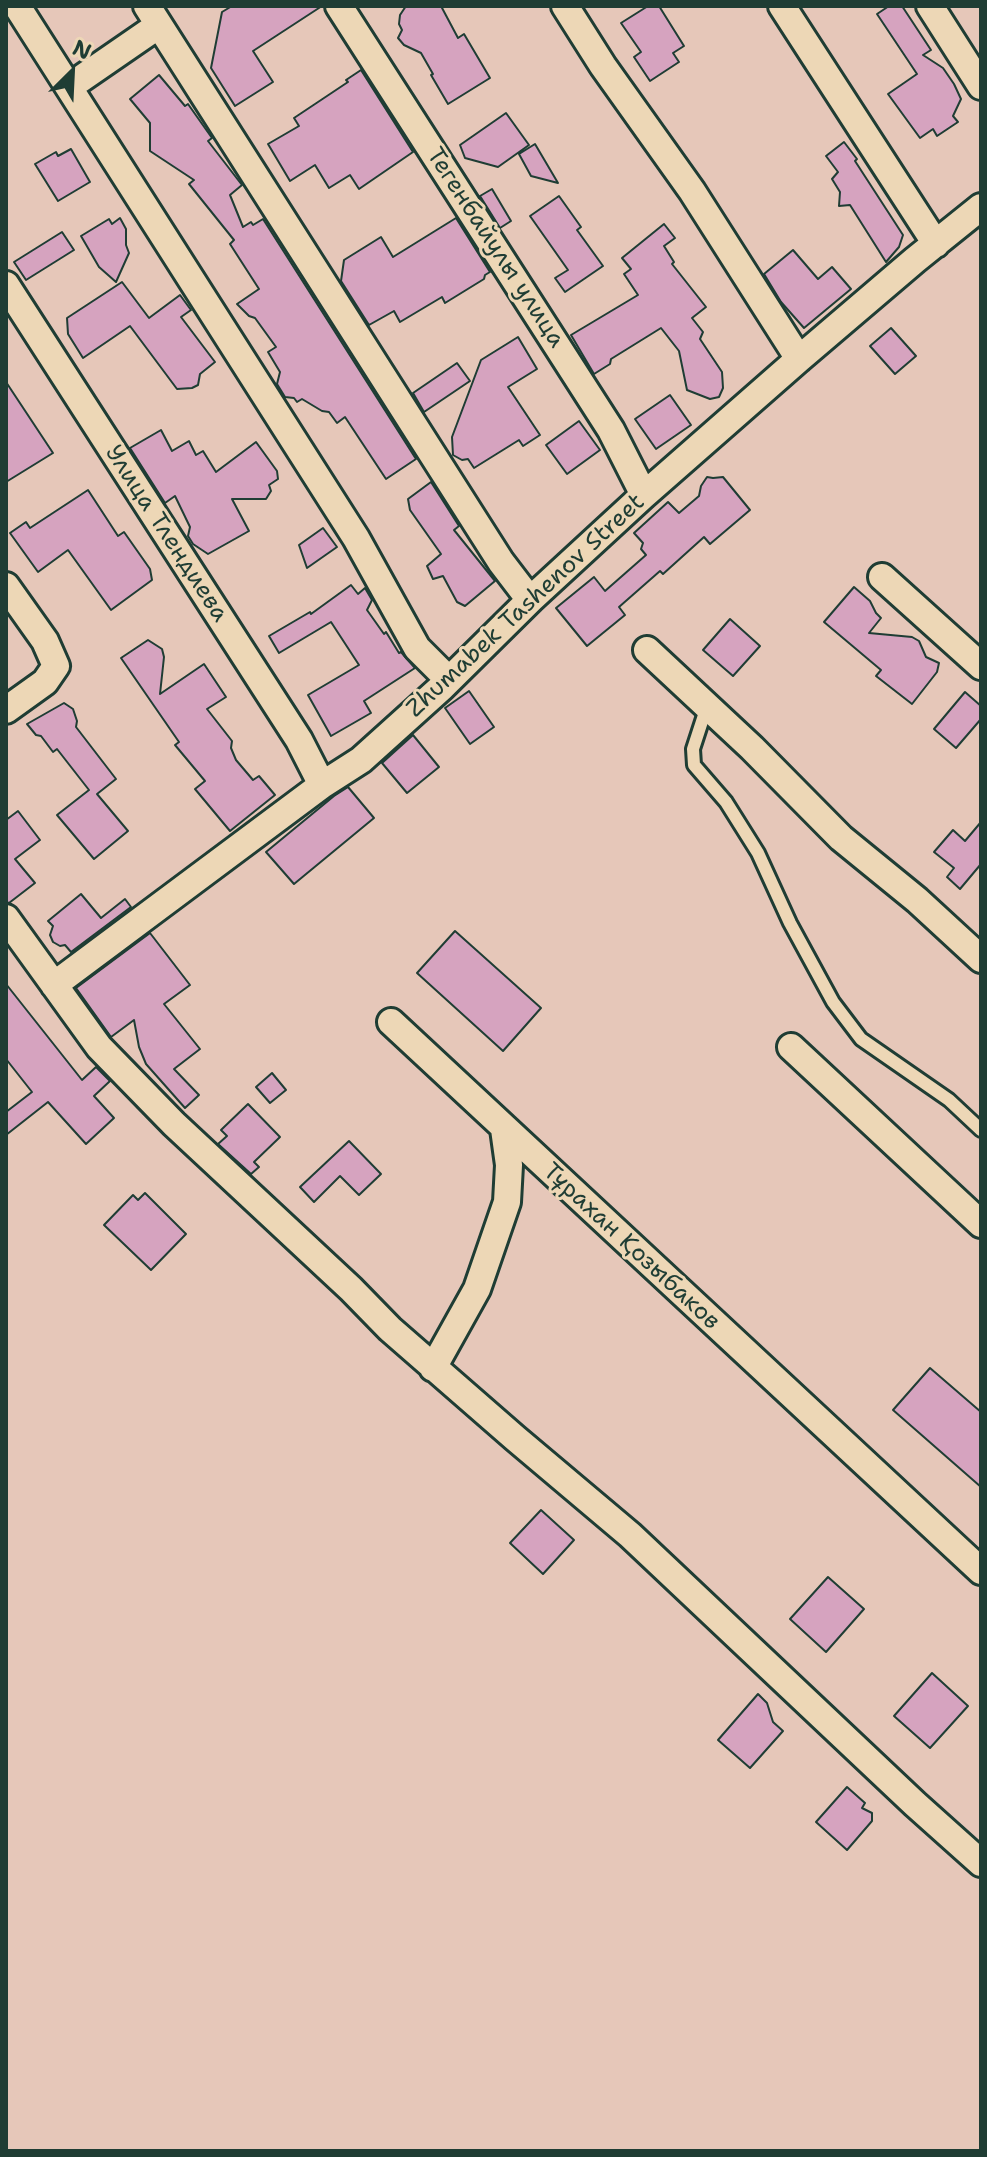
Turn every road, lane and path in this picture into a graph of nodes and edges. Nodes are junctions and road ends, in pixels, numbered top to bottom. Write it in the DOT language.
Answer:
graph roads {
  1 [pos="17,6"];
  2 [pos="339,6"];
  3 [pos="565,6"];
  4 [pos="782,6"];
  5 [pos="930,6"];
  6 [pos="153,15"];
  7 [pos="981,86"];
  8 [pos="69,87"];
  9 [pos="981,207"];
  10 [pos="936,244"];
  11 [pos="6,285"];
  12 [pos="799,359"];
  13 [pos="644,495"];
  14 [pos="882,577"];
  15 [pos="6,586"];
  16 [pos="530,600"];
  17 [pos="647,650"];
  18 [pos="981,666"];
  19 [pos="448,679"];
  20 [pos="707,706"];
  21 [pos="6,710"];
  22 [pos="322,785"];
  23 [pos="6,918"];
  24 [pos="981,959"];
  25 [pos="54,985"];
  26 [pos="391,1022"];
  27 [pos="791,1047"];
  28 [pos="504,1129"];
  29 [pos="981,1130"];
  30 [pos="981,1224"];
  31 [pos="433,1368"];
  32 [pos="981,1571"];
  33 [pos="981,1863"];
  1 -- 8 [label="street"];
  2 -- 13 [label="street, Тегенбайулы улица"];
  3 -- 12 [label="street"];
  4 -- 10 [label="street"];
  5 -- 7 [label="street"];
  6 -- 8 [label="street"];
  6 -- 16 [label="street"];
  8 -- 19 [label="street"];
  9 -- 10 [label="street, Zhumabek Tashenov Street"];
  10 -- 12 [label="street, Zhumabek Tashenov Street"];
  11 -- 22 [label="street, Улица Тлендиева"];
  12 -- 13 [label="street, Zhumabek Tashenov Street"];
  13 -- 16 [label="street, Zhumabek Tashenov Street"];
  14 -- 18 [label="street"];
  15 -- 21 [label="street"];
  16 -- 19 [label="street, Zhumabek Tashenov Street"];
  17 -- 20 [label="street"];
  19 -- 22 [label="street, Zhumabek Tashenov Street"];
  20 -- 24 [label="street"];
  20 -- 29 [label="lane"];
  22 -- 25 [label="street, Zhumabek Tashenov Street"];
  23 -- 25 [label="street"];
  25 -- 31 [label="street"];
  26 -- 28 [label="street, Тұрахан Қозыбаков"];
  27 -- 30 [label="street"];
  28 -- 31 [label="street"];
  28 -- 32 [label="street, Тұрахан Қозыбаков"];
  31 -- 33 [label="street"];
}
